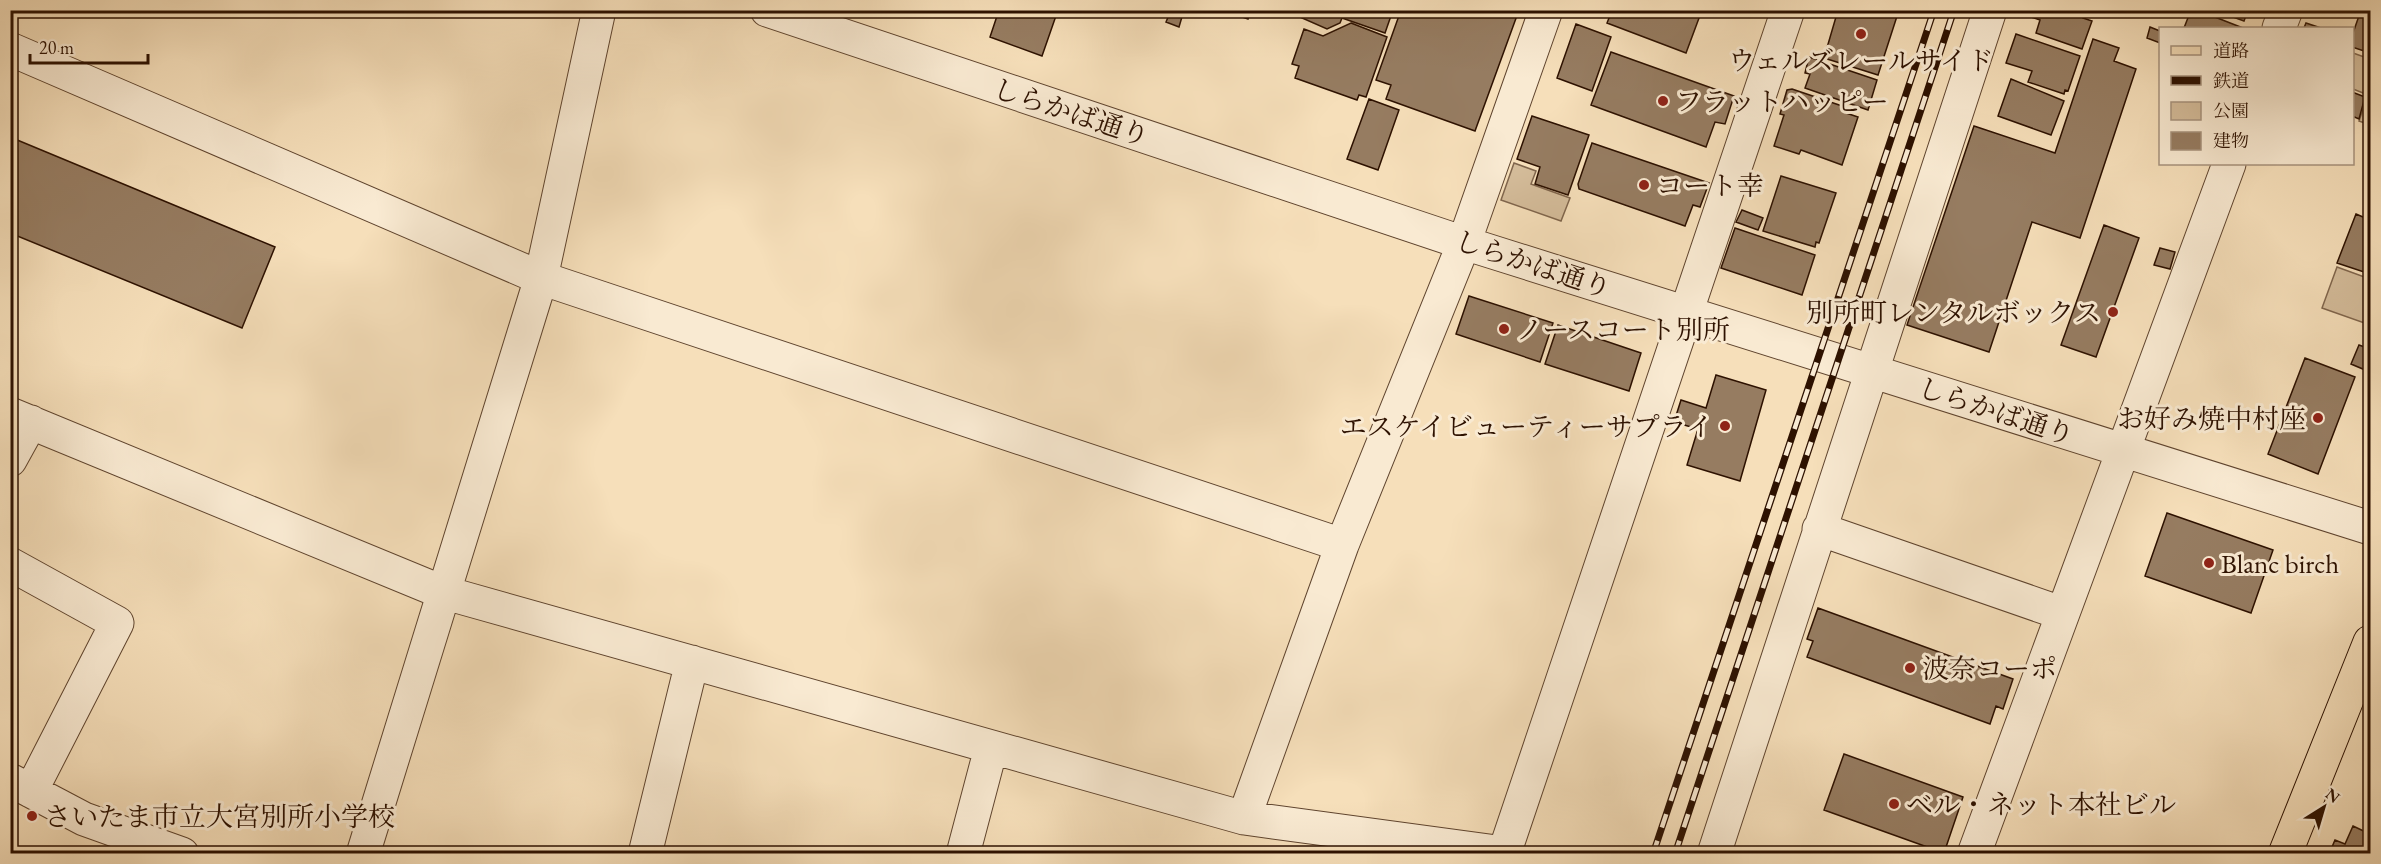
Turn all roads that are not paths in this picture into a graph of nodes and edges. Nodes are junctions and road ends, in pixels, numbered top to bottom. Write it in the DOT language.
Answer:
graph roads {
  1 [pos="599,10"];
  2 [pos="767,10"];
  3 [pos="1546,10"];
  4 [pos="1788,10"];
  5 [pos="1990,10"];
  6 [pos="2286,10"];
  7 [pos="2279,27"];
  8 [pos="10,49"];
  9 [pos="2229,165"];
  10 [pos="1464,243"];
  11 [pos="541,278"];
  12 [pos="1688,313"];
  13 [pos="1871,371"];
  14 [pos="21,418"];
  15 [pos="2121,451"];
  16 [pos="10,460"];
  17 [pos="2370,528"];
  18 [pos="1819,529"];
  19 [pos="1342,545"];
  20 [pos="10,564"];
  21 [pos="441,592"];
  22 [pos="2061,613"];
  23 [pos="2370,642"];
  24 [pos="692,662"];
  25 [pos="991,748"];
  26 [pos="21,786"];
  27 [pos="1244,818"];
  28 [pos="1504,853"];
  29 [pos="182,854"];
  30 [pos="363,854"];
  31 [pos="645,854"];
  32 [pos="963,854"];
  33 [pos="1714,854"];
  34 [pos="1974,854"];
  35 [pos="2285,854"];
  1 -- 11 [label="street"];
  2 -- 10 [label="street, しらかば通り"];
  3 -- 10 [label="street"];
  4 -- 12 [label="street"];
  5 -- 13 [label="street"];
  6 -- 7 [label="street"];
  8 -- 11 [label="street"];
  9 -- 15 [label="street"];
  10 -- 12 [label="street, しらかば通り"];
  10 -- 19 [label="street"];
  11 -- 19 [label="street"];
  11 -- 21 [label="street"];
  12 -- 13 [label="street, しらかば通り"];
  12 -- 28 [label="street"];
  13 -- 15 [label="street, しらかば通り"];
  13 -- 18 [label="street"];
  14 -- 16 [label="street"];
  14 -- 21 [label="street"];
  15 -- 17 [label="street, しらかば通り"];
  15 -- 22 [label="street"];
  18 -- 22 [label="street"];
  18 -- 33 [label="street"];
  19 -- 27 [label="street"];
  20 -- 26 [label="street"];
  21 -- 24 [label="street"];
  21 -- 30 [label="street"];
  22 -- 34 [label="street"];
  23 -- 35 [label="main road"];
  24 -- 25 [label="street"];
  24 -- 31 [label="street"];
  25 -- 27 [label="street"];
  25 -- 32 [label="street"];
  26 -- 29 [label="street"];
  27 -- 28 [label="street"];
}
